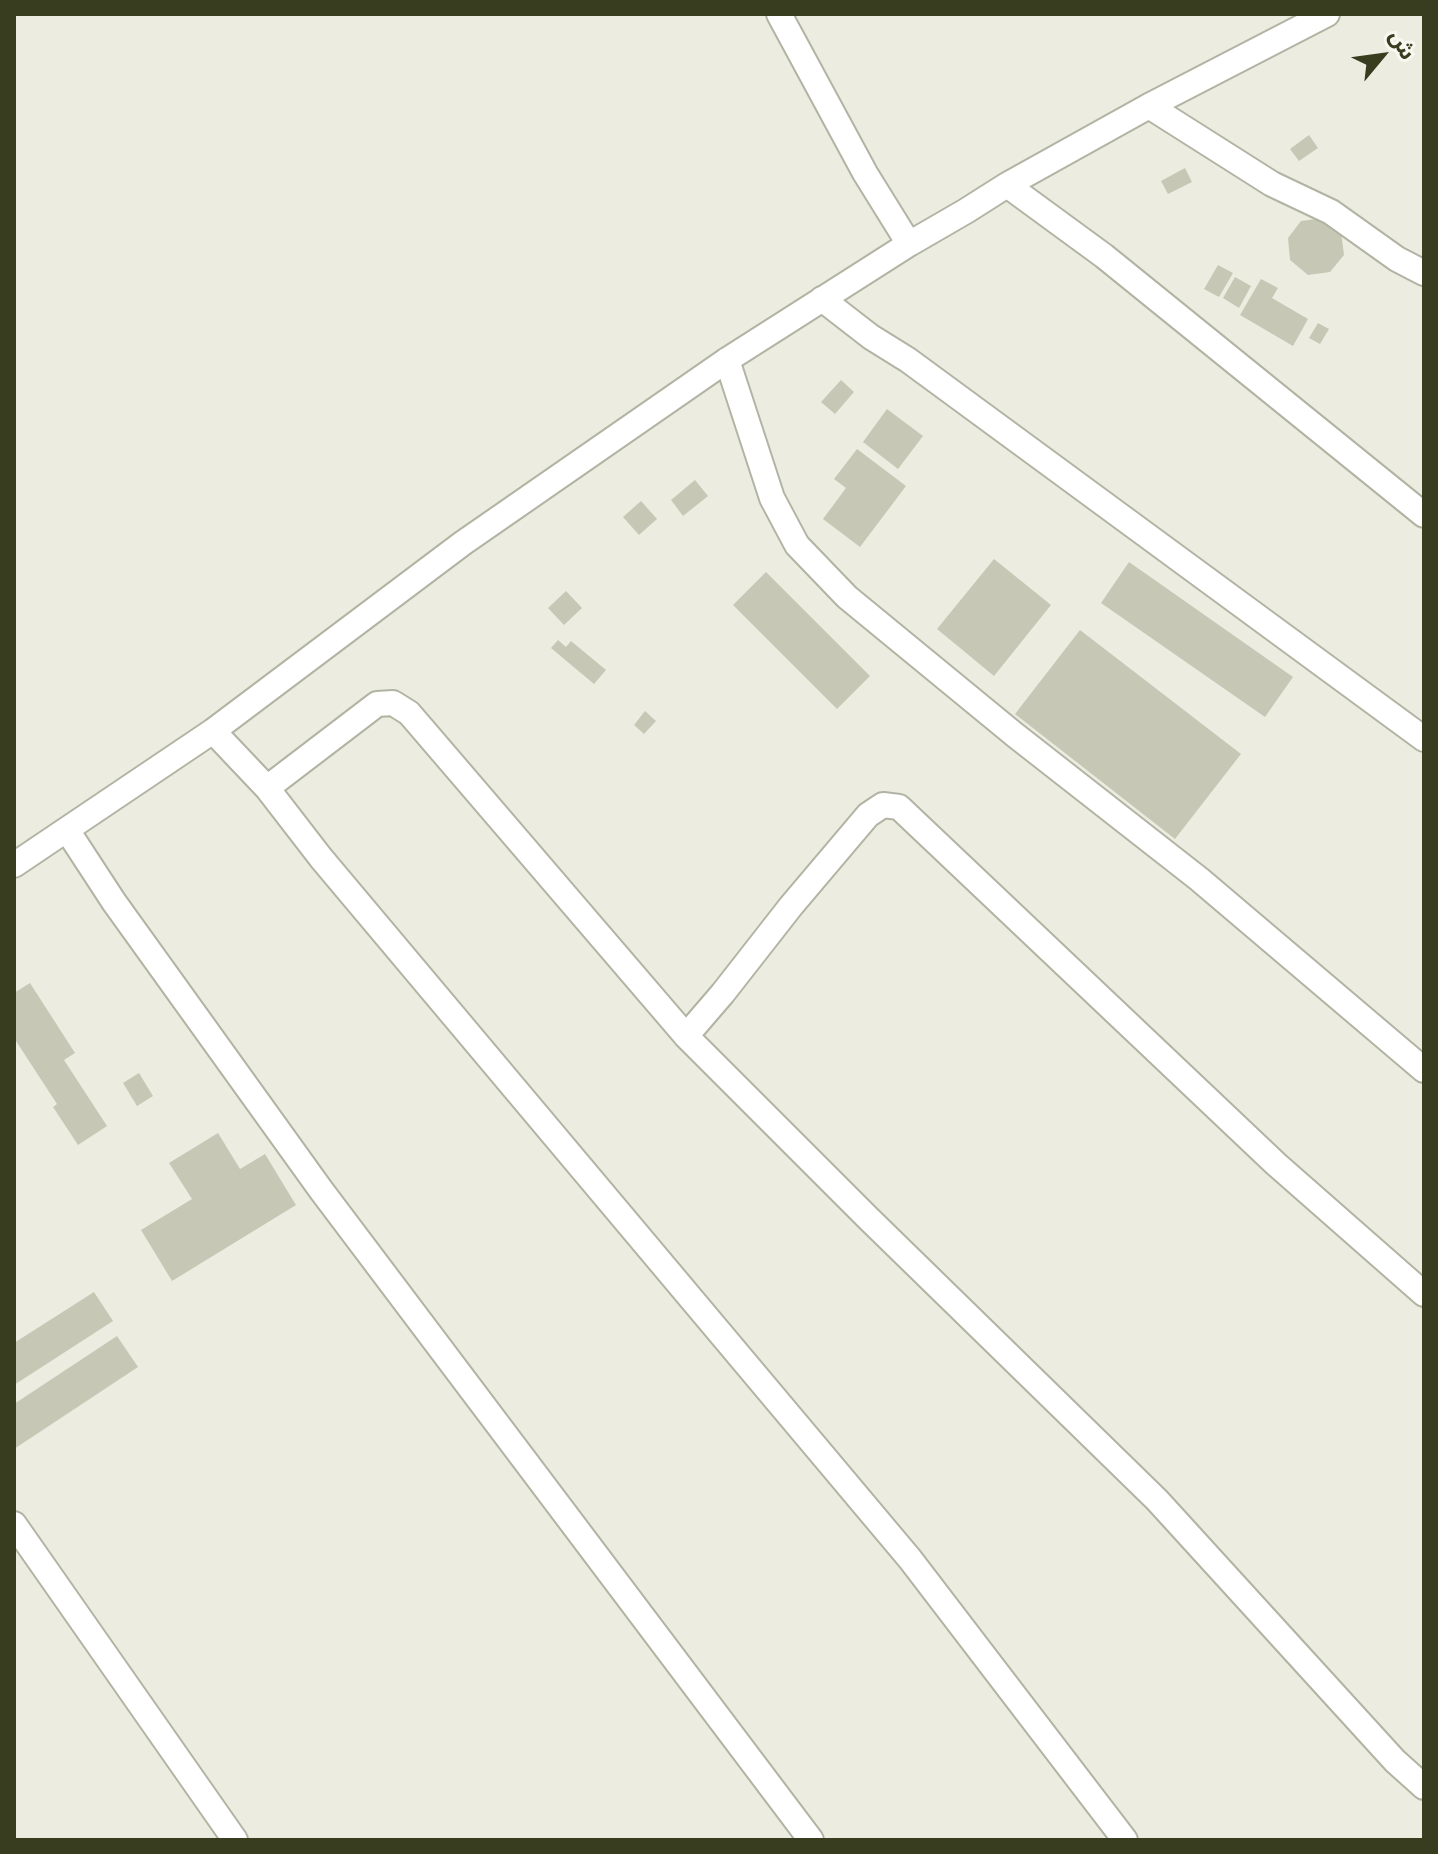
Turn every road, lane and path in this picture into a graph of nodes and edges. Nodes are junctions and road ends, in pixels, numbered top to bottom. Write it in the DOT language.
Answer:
graph roads {
  1 [pos="779,14"];
  2 [pos="1327,14"];
  3 [pos="1149,106"];
  4 [pos="1007,185"];
  5 [pos="909,244"];
  6 [pos="1424,273"];
  7 [pos="822,299"];
  8 [pos="727,360"];
  9 [pos="1424,515"];
  10 [pos="213,731"];
  11 [pos="1424,739"];
  12 [pos="267,788"];
  13 [pos="67,830"];
  14 [pos="14,865"];
  15 [pos="686,1036"];
  16 [pos="1424,1070"];
  17 [pos="1424,1294"];
  18 [pos="14,1524"];
  19 [pos="1424,1787"];
  20 [pos="235,1840"];
  21 [pos="811,1840"];
  22 [pos="1125,1840"];
  1 -- 5 [label="street"];
  2 -- 3 [label="street"];
  3 -- 4 [label="street"];
  3 -- 6 [label="street"];
  4 -- 5 [label="street"];
  4 -- 9 [label="street"];
  5 -- 7 [label="street"];
  7 -- 8 [label="street"];
  7 -- 11 [label="street"];
  8 -- 10 [label="street"];
  8 -- 16 [label="street"];
  10 -- 12 [label="street"];
  10 -- 13 [label="street"];
  12 -- 15 [label="street"];
  12 -- 22 [label="street"];
  13 -- 14 [label="street"];
  13 -- 21 [label="street"];
  15 -- 17 [label="street"];
  15 -- 19 [label="street"];
  18 -- 20 [label="street"];
}
